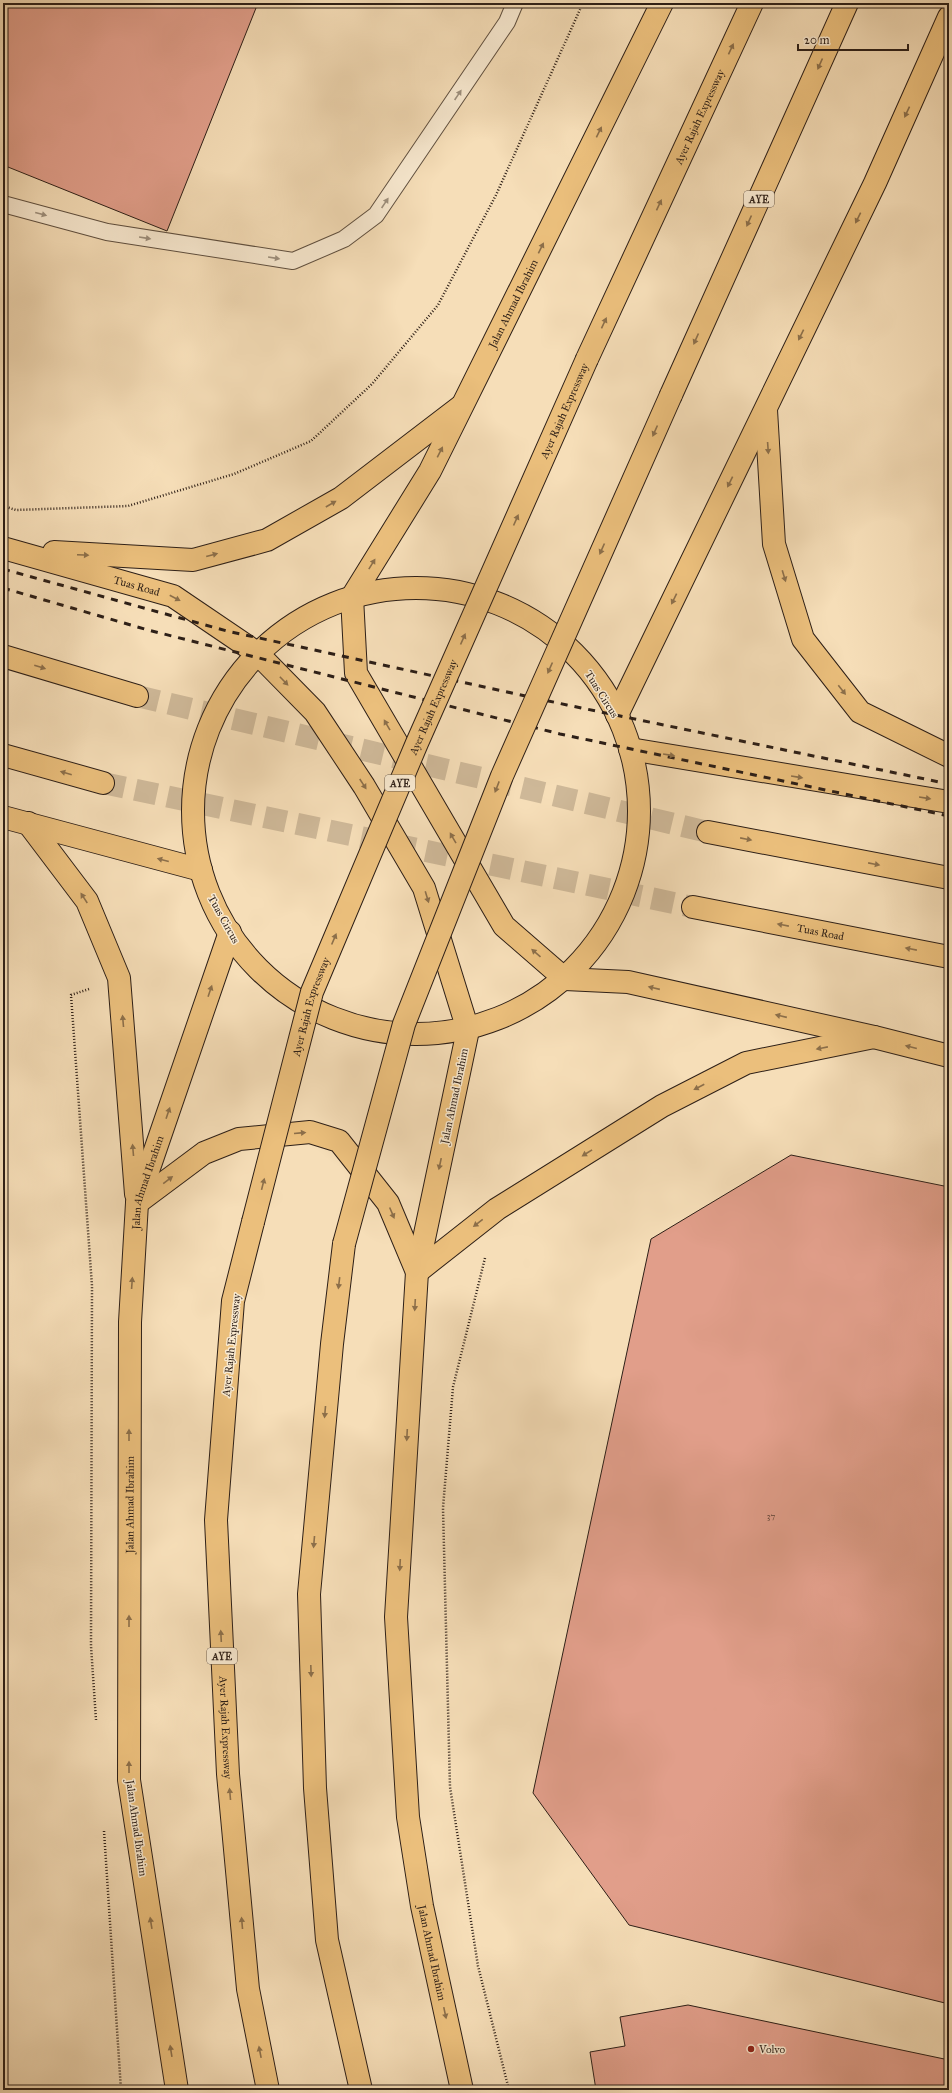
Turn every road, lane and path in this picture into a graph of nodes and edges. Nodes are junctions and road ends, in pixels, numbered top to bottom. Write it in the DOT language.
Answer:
graph roads {
  1 [pos="515,3"];
  2 [pos="583,3"];
  3 [pos="662,3"];
  4 [pos="752,3"];
  5 [pos="847,3"];
  6 [pos="949,17"];
  7 [pos="3,204"];
  8 [pos="465,404"];
  9 [pos="766,409"];
  10 [pos="3,506"];
  11 [pos="3,544"];
  12 [pos="3,548"];
  13 [pos="352,597"];
  14 [pos="258,652"];
  15 [pos="3,656"];
  16 [pos="137,696"];
  17 [pos="617,715"];
  18 [pos="630,749"];
  19 [pos="3,755"];
  20 [pos="949,756"];
  21 [pos="103,783"];
  22 [pos="949,802"];
  23 [pos="3,817"];
  24 [pos="28,823"];
  25 [pos="708,832"];
  26 [pos="201,870"];
  27 [pos="949,878"];
  28 [pos="693,907"];
  29 [pos="230,932"];
  30 [pos="949,956"];
  31 [pos="119,978"];
  32 [pos="565,979"];
  33 [pos="468,1030"];
  34 [pos="874,1037"];
  35 [pos="949,1056"];
  36 [pos="137,1203"];
  37 [pos="485,1256"];
  38 [pos="417,1272"];
  39 [pos="97,1726"];
  40 [pos="104,1829"];
  41 [pos="121,2090"];
  42 [pos="177,2090"];
  43 [pos="268,2090"];
  44 [pos="361,2090"];
  45 [pos="462,2090"];
  46 [pos="509,2090"];
  7 -- 1 [label="lane, one-way"];
  2 -- 10 [label="path"];
  8 -- 3 [label="main road, Jalan Ahmad Ibrahim, one-way"];
  43 -- 4 [label="main road, Ayer Rajah Expressway / AYE, one-way, bridge"];
  5 -- 44 [label="main road, AYE, one-way, bridge"];
  6 -- 9 [label="main road, one-way"];
  11 -- 8 [label="main road, one-way"];
  13 -- 8 [label="main road, Jalan Ahmad Ibrahim, one-way"];
  9 -- 17 [label="main road, one-way"];
  9 -- 20 [label="main road, one-way"];
  12 -- 14 [label="main road, Tuas Road, one-way"];
  13 -- 14 [label="main road, Tuas Circus"];
  13 -- 17 [label="main road, Tuas Circus"];
  32 -- 13 [label="main road, one-way"];
  14 -- 26 [label="main road, Tuas Circus"];
  14 -- 33 [label="main road, one-way"];
  15 -- 16 [label="main road, one-way"];
  17 -- 18 [label="main road, Tuas Circus"];
  18 -- 22 [label="main road, one-way"];
  18 -- 32 [label="main road, Tuas Circus"];
  21 -- 19 [label="main road, one-way"];
  23 -- 24 [label="main road"];
  26 -- 24 [label="main road, one-way"];
  31 -- 24 [label="main road, one-way"];
  25 -- 27 [label="main road, one-way"];
  26 -- 29 [label="main road, Tuas Circus"];
  30 -- 28 [label="main road, Tuas Road, one-way"];
  29 -- 33 [label="main road, Tuas Circus"];
  36 -- 29 [label="main road, Jalan Ahmad Ibrahim, one-way"];
  36 -- 31 [label="main road, one-way"];
  31 -- 39 [label="path"];
  32 -- 33 [label="main road, Tuas Circus"];
  34 -- 32 [label="main road, one-way"];
  33 -- 38 [label="main road, Jalan Ahmad Ibrahim, one-way"];
  35 -- 34 [label="main road, one-way"];
  34 -- 38 [label="main road, one-way"];
  36 -- 38 [label="main road, one-way"];
  42 -- 36 [label="main road, Jalan Ahmad Ibrahim, one-way"];
  37 -- 46 [label="path"];
  38 -- 45 [label="main road, Jalan Ahmad Ibrahim, one-way"];
  40 -- 41 [label="path"];
}
